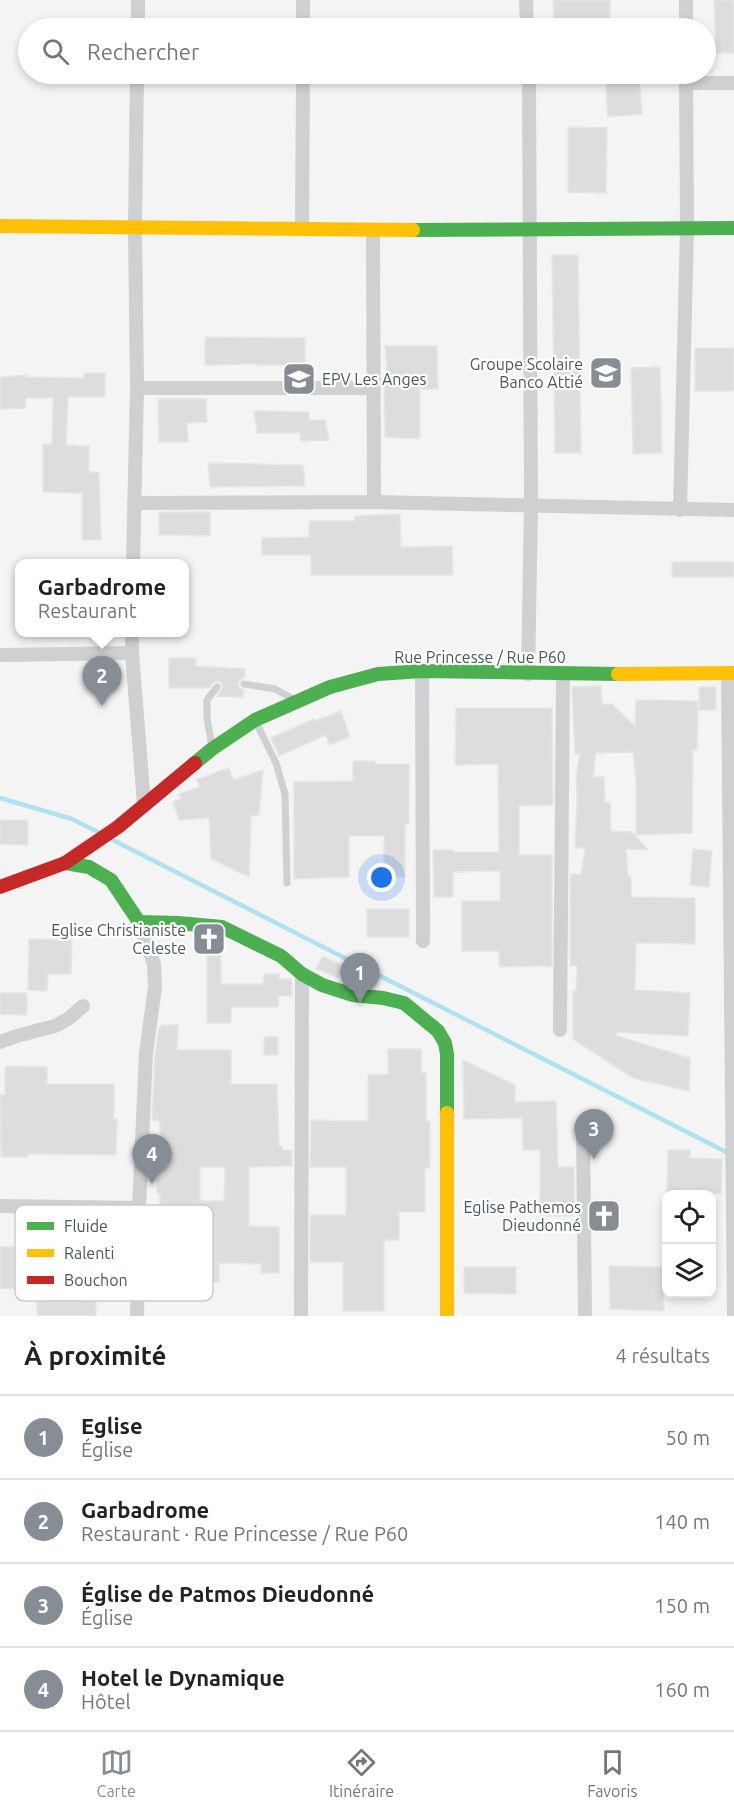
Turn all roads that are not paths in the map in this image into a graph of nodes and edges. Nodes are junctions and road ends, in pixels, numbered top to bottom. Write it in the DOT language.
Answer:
graph roads {
  1 [pos="138,0"];
  2 [pos="303,0"];
  3 [pos="526,0"];
  4 [pos="686,0"];
  5 [pos="138,18"];
  6 [pos="303,18"];
  7 [pos="527,18"];
  8 [pos="686,18"];
  9 [pos="716,81"];
  10 [pos="734,83"];
  11 [pos="137,84"];
  12 [pos="303,84"];
  13 [pos="529,84"];
  14 [pos="686,84"];
  15 [pos="0,226"];
  16 [pos="135,228"];
  17 [pos="687,228"];
  18 [pos="734,228"];
  19 [pos="302,229"];
  20 [pos="531,229"];
  21 [pos="374,230"];
  22 [pos="136,388"];
  23 [pos="373,388"];
  24 [pos="374,502"];
  25 [pos="134,503"];
  26 [pos="531,507"];
  27 [pos="680,510"];
  28 [pos="734,510"];
  29 [pos="133,559"];
  30 [pos="132,637"];
  31 [pos="132,654"];
  32 [pos="0,655"];
  33 [pos="422,671"];
  34 [pos="731,673"];
  35 [pos="528,674"];
  36 [pos="563,674"];
  37 [pos="244,684"];
  38 [pos="217,687"];
  39 [pos="297,700"];
  40 [pos="255,720"];
  41 [pos="212,749"];
  42 [pos="144,804"];
  43 [pos="65,863"];
  44 [pos="732,876"];
  45 [pos="287,883"];
  46 [pos="0,887"];
  47 [pos="139,922"];
  48 [pos="423,941"];
  49 [pos="302,974"];
  50 [pos="83,1006"];
  51 [pos="560,1030"];
  52 [pos="0,1042"];
  53 [pos="583,1132"];
  54 [pos="139,1205"];
  55 [pos="0,1206"];
  56 [pos="15,1206"];
  57 [pos="137,1301"];
  58 [pos="137,1316"];
  59 [pos="301,1316"];
  60 [pos="447,1316"];
  61 [pos="585,1316"];
  62 [pos="734,1316"];
  1 -- 5 [label="street"];
  2 -- 6 [label="street"];
  3 -- 7 [label="street"];
  4 -- 8 [label="street"];
  9 -- 10 [label="street"];
  11 -- 16 [label="street"];
  12 -- 19 [label="street"];
  13 -- 20 [label="street"];
  14 -- 17 [label="street"];
  15 -- 16 [label="street"];
  16 -- 19 [label="street"];
  16 -- 22 [label="street"];
  17 -- 18 [label="street"];
  17 -- 20 [label="street"];
  17 -- 27 [label="street"];
  19 -- 21 [label="street"];
  20 -- 21 [label="street"];
  20 -- 26 [label="street"];
  21 -- 23 [label="street"];
  22 -- 23 [label="street"];
  22 -- 25 [label="street"];
  23 -- 24 [label="street"];
  24 -- 25 [label="street"];
  24 -- 26 [label="street"];
  25 -- 29 [label="street"];
  26 -- 27 [label="street"];
  26 -- 35 [label="street"];
  27 -- 28 [label="street"];
  30 -- 31 [label="street"];
  31 -- 32 [label="street"];
  31 -- 42 [label="street"];
  33 -- 35 [label="street, Rue Princesse / Rue P60"];
  33 -- 39 [label="street, Rue Princesse / Rue P60"];
  33 -- 48 [label="street"];
  34 -- 36 [label="street, Rue Princesse / Rue P60"];
  34 -- 44 [label="street"];
  35 -- 36 [label="street, Rue Princesse / Rue P60"];
  36 -- 51 [label="street"];
  37 -- 39 [label="lane"];
  38 -- 41 [label="lane"];
  39 -- 40 [label="street, Rue Princesse / Rue P60"];
  40 -- 41 [label="street, Rue Princesse / Rue P60"];
  40 -- 45 [label="lane"];
  41 -- 42 [label="street, Rue Princesse / Rue P60"];
  42 -- 43 [label="street, Rue Princesse / Rue P60"];
  43 -- 46 [label="street, Rue Princesse / Rue P60"];
  43 -- 47 [label="street"];
  44 -- 62 [label="street"];
  47 -- 49 [label="street"];
  47 -- 54 [label="street"];
  49 -- 59 [label="street"];
  49 -- 60 [label="street"];
  50 -- 52 [label="street"];
  53 -- 61 [label="street"];
  55 -- 56 [label="street"];
  57 -- 58 [label="street"];
}
